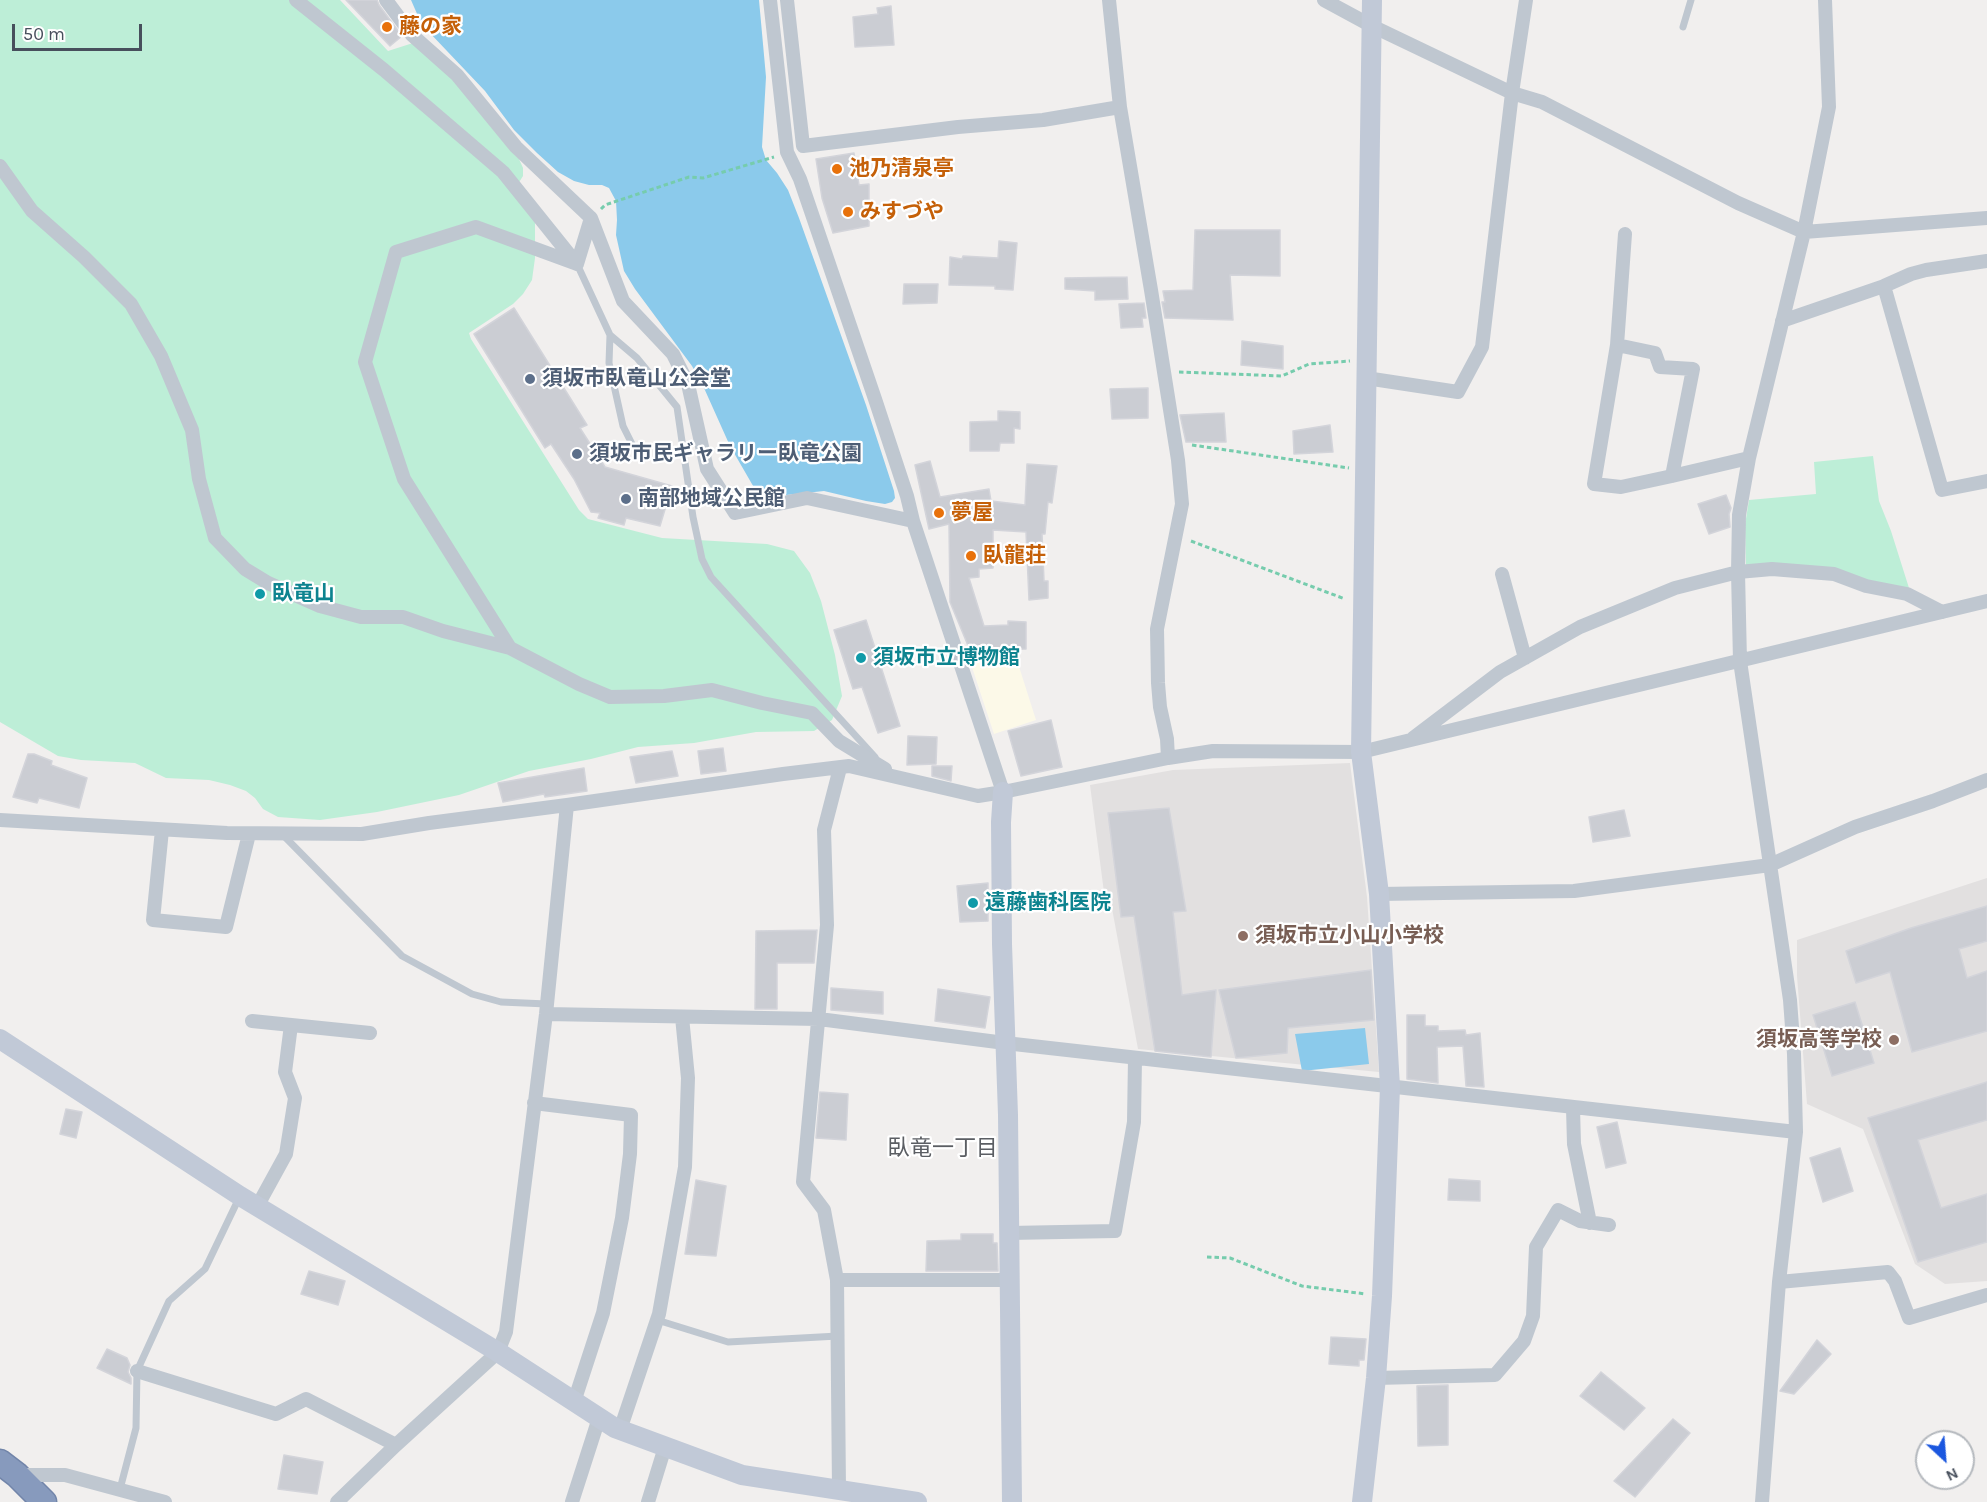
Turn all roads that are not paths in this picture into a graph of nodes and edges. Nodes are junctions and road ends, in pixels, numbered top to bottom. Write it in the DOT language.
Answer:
graph roads {
  1 [pos="296,0"];
  2 [pos="386,0"];
  3 [pos="770,0"];
  4 [pos="787,0"];
  5 [pos="1109,0"];
  6 [pos="1324,0"];
  7 [pos="1372,0"];
  8 [pos="1526,0"];
  9 [pos="1691,0"];
  10 [pos="1825,0"];
  11 [pos="1372,26"];
  12 [pos="1683,27"];
  13 [pos="1512,93"];
  14 [pos="1120,107"];
  15 [pos="0,166"];
  16 [pos="591,218"];
  17 [pos="1987,218"];
  18 [pos="1804,232"];
  19 [pos="1625,234"];
  20 [pos="1987,261"];
  21 [pos="577,264"];
  22 [pos="1884,286"];
  23 [pos="1782,321"];
  24 [pos="610,335"];
  25 [pos="1617,345"];
  26 [pos="1366,369"];
  27 [pos="638,456"];
  28 [pos="1749,458"];
  29 [pos="1672,476"];
  30 [pos="1987,481"];
  31 [pos="913,521"];
  32 [pos="1738,572"];
  33 [pos="1502,574"];
  34 [pos="1987,601"];
  35 [pos="1942,612"];
  36 [pos="510,648"];
  37 [pos="1525,658"];
  38 [pos="1740,661"];
  39 [pos="1409,741"];
  40 [pos="1361,752"];
  41 [pos="1168,758"];
  42 [pos="840,768"];
  43 [pos="890,773"];
  44 [pos="1987,780"];
  45 [pos="1003,792"];
  46 [pos="567,805"];
  47 [pos="0,820"];
  48 [pos="162,830"];
  49 [pos="249,834"];
  50 [pos="282,834"];
  51 [pos="1770,865"];
  52 [pos="1379,894"];
  53 [pos="547,1009"];
  54 [pos="682,1017"];
  55 [pos="819,1019"];
  56 [pos="252,1021"];
  57 [pos="291,1025"];
  58 [pos="370,1033"];
  59 [pos="0,1039"];
  60 [pos="1005,1043"];
  61 [pos="1135,1058"];
  62 [pos="1390,1088"];
  63 [pos="534,1103"];
  64 [pos="1573,1108"];
  65 [pos="1796,1132"];
  66 [pos="240,1196"];
  67 [pos="258,1205"];
  68 [pos="1590,1222"];
  69 [pos="1609,1225"];
  70 [pos="1009,1233"];
  71 [pos="837,1280"];
  72 [pos="1010,1280"];
  73 [pos="1779,1282"];
  74 [pos="1987,1295"];
  75 [pos="657,1320"];
  76 [pos="838,1336"];
  77 [pos="498,1352"];
  78 [pos="137,1371"];
  79 [pos="1376,1378"];
  80 [pos="574,1402"];
  81 [pos="599,1418"];
  82 [pos="620,1430"];
  83 [pos="396,1445"];
  84 [pos="665,1447"];
  85 [pos="8,1468"];
  86 [pos="120,1489"];
  87 [pos="839,1490"];
  88 [pos="44,1502"];
  89 [pos="165,1502"];
  90 [pos="337,1502"];
  91 [pos="572,1502"];
  92 [pos="648,1502"];
  93 [pos="917,1502"];
  94 [pos="1012,1502"];
  95 [pos="1362,1502"];
  96 [pos="1762,1502"];
  1 -- 21 [label="street"];
  2 -- 16 [label="street"];
  3 -- 31 [label="street"];
  4 -- 14 [label="street"];
  5 -- 14 [label="street"];
  6 -- 11 [label="street"];
  7 -- 11 [label="street"];
  8 -- 13 [label="street"];
  9 -- 12 [label="lane"];
  10 -- 18 [label="street"];
  11 -- 13 [label="street"];
  11 -- 26 [label="street"];
  13 -- 18 [label="street"];
  13 -- 26 [label="street"];
  14 -- 41 [label="street"];
  15 -- 36 [label="street"];
  16 -- 21 [label="street"];
  16 -- 31 [label="street"];
  17 -- 18 [label="street"];
  18 -- 23 [label="street"];
  19 -- 25 [label="street"];
  20 -- 22 [label="street"];
  21 -- 24 [label="lane"];
  21 -- 36 [label="street"];
  22 -- 23 [label="street"];
  22 -- 30 [label="street"];
  23 -- 28 [label="street"];
  24 -- 27 [label="lane"];
  24 -- 43 [label="lane"];
  25 -- 29 [label="street"];
  25 -- 29 [label="street"];
  26 -- 40 [label="street"];
  28 -- 29 [label="street"];
  28 -- 32 [label="street"];
  31 -- 45 [label="street"];
  32 -- 35 [label="street"];
  32 -- 37 [label="street"];
  32 -- 38 [label="street"];
  33 -- 37 [label="street"];
  34 -- 35 [label="street"];
  35 -- 38 [label="street"];
  36 -- 43 [label="street"];
  37 -- 39 [label="street"];
  38 -- 39 [label="street"];
  38 -- 51 [label="street"];
  39 -- 40 [label="street"];
  40 -- 41 [label="street"];
  40 -- 52 [label="street"];
  41 -- 45 [label="street"];
  42 -- 43 [label="street"];
  42 -- 46 [label="street"];
  42 -- 55 [label="street"];
  43 -- 45 [label="street"];
  44 -- 51 [label="street"];
  45 -- 60 [label="street"];
  46 -- 50 [label="street"];
  46 -- 53 [label="street"];
  47 -- 48 [label="street"];
  48 -- 49 [label="street"];
  48 -- 49 [label="street"];
  49 -- 50 [label="street"];
  50 -- 53 [label="lane"];
  51 -- 52 [label="street"];
  51 -- 65 [label="street"];
  52 -- 62 [label="street"];
  53 -- 54 [label="street"];
  53 -- 63 [label="street"];
  54 -- 55 [label="street"];
  54 -- 75 [label="street"];
  55 -- 60 [label="street"];
  55 -- 71 [label="street"];
  56 -- 57 [label="street"];
  57 -- 58 [label="street"];
  57 -- 67 [label="street"];
  59 -- 66 [label="street"];
  60 -- 61 [label="street"];
  60 -- 70 [label="street"];
  61 -- 62 [label="street"];
  61 -- 70 [label="street"];
  62 -- 64 [label="street"];
  62 -- 79 [label="street"];
  63 -- 77 [label="street"];
  63 -- 80 [label="street"];
  64 -- 65 [label="street"];
  64 -- 68 [label="street"];
  65 -- 73 [label="street"];
  66 -- 67 [label="street"];
  66 -- 78 [label="lane"];
  67 -- 77 [label="street"];
  68 -- 69 [label="street"];
  68 -- 79 [label="street"];
  70 -- 72 [label="street"];
  71 -- 72 [label="street"];
  71 -- 76 [label="street"];
  72 -- 94 [label="street"];
  73 -- 74 [label="street"];
  73 -- 96 [label="street"];
  75 -- 76 [label="lane"];
  75 -- 82 [label="street"];
  76 -- 87 [label="street"];
  77 -- 80 [label="street"];
  77 -- 83 [label="street"];
  78 -- 83 [label="street"];
  78 -- 86 [label="lane"];
  79 -- 95 [label="street"];
  80 -- 81 [label="street"];
  81 -- 82 [label="street"];
  81 -- 91 [label="street"];
  82 -- 84 [label="street"];
  83 -- 90 [label="street"];
  84 -- 87 [label="street"];
  84 -- 92 [label="street"];
  85 -- 86 [label="street"];
  85 -- 88 [label="highway"];
  86 -- 89 [label="street"];
  87 -- 93 [label="street"];
}
